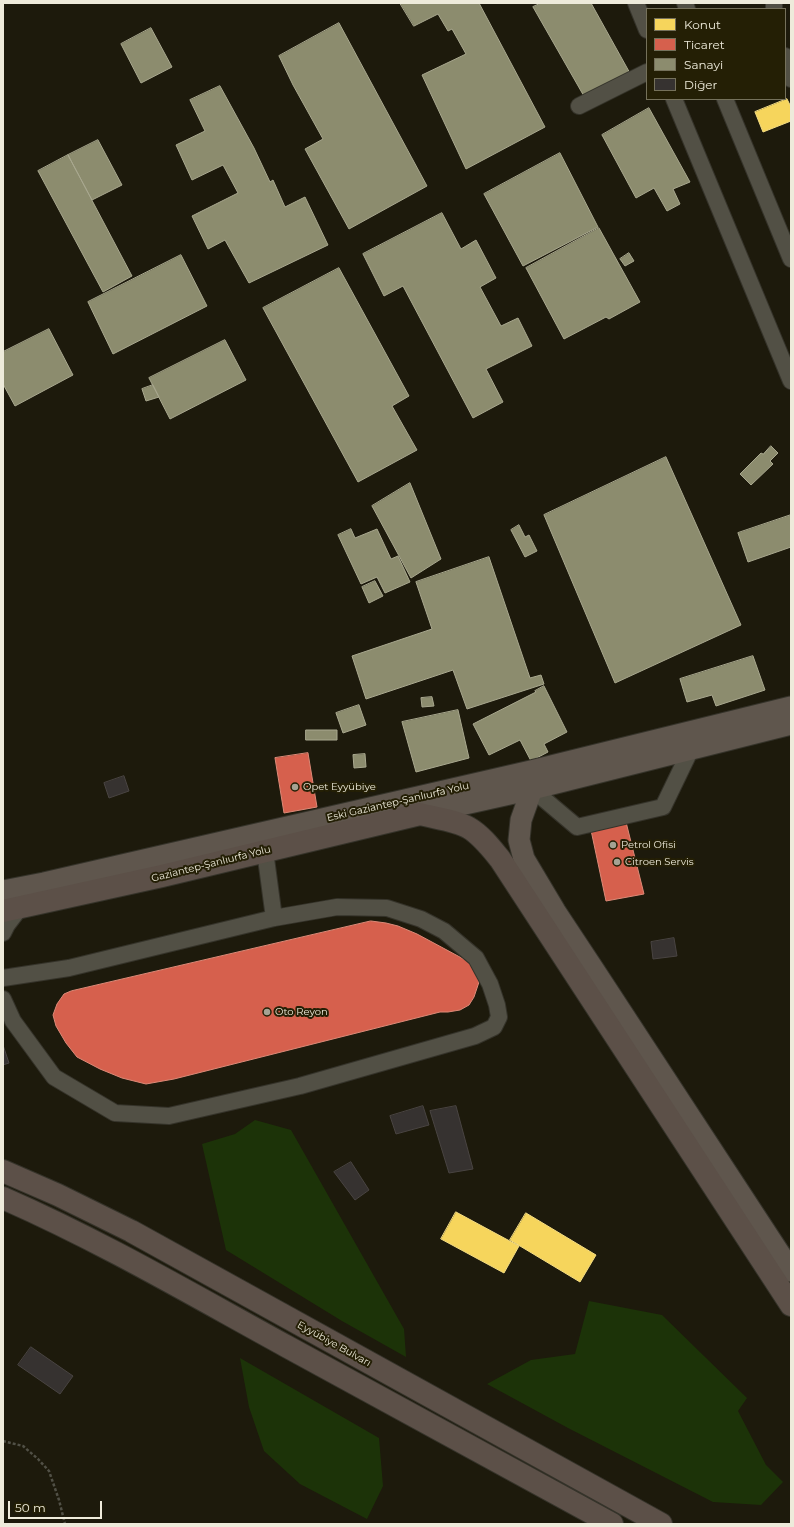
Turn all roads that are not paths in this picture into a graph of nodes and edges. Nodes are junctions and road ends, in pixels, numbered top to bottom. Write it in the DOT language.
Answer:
graph roads {
  1 [pos="636,3"];
  2 [pos="646,28"];
  3 [pos="786,60"];
  4 [pos="646,72"];
  5 [pos="791,79"];
  6 [pos="674,100"];
  7 [pos="725,100"];
  8 [pos="579,106"];
  9 [pos="791,259"];
  10 [pos="791,380"];
  11 [pos="791,707"];
  12 [pos="791,724"];
  13 [pos="691,749"];
  14 [pos="532,789"];
  15 [pos="420,814"];
  16 [pos="265,851"];
  17 [pos="3,883"];
  18 [pos="44,883"];
  19 [pos="3,890"];
  20 [pos="12,910"];
  21 [pos="274,918"];
  22 [pos="3,933"];
  23 [pos="3,978"];
  24 [pos="3,999"];
  25 [pos="3,1171"];
  26 [pos="3,1198"];
  27 [pos="791,1271"];
  28 [pos="791,1305"];
  29 [pos="612,1524"];
  30 [pos="661,1524"];
  1 -- 2 [label="street"];
  3 -- 5 [label="street"];
  4 -- 8 [label="street"];
  6 -- 10 [label="street"];
  7 -- 9 [label="street"];
  11 -- 18 [label="main road, Eski Gaziantep-Şanlıurfa Yolu"];
  12 -- 13 [label="main road, Eski Gaziantep-Şanlıurfa Yolu"];
  13 -- 14 [label="main road, Eski Gaziantep-Şanlıurfa Yolu"];
  13 -- 14 [label="street"];
  14 -- 15 [label="main road, Eski Gaziantep-Şanlıurfa Yolu"];
  14 -- 27 [label="main road"];
  15 -- 16 [label="highway, Gaziantep-Şanlıurfa Yolu"];
  15 -- 28 [label="highway"];
  16 -- 20 [label="highway, Gaziantep-Şanlıurfa Yolu"];
  16 -- 21 [label="street"];
  17 -- 18 [label="main road"];
  18 -- 19 [label="main road, Eski Gaziantep-Şanlıurfa Yolu"];
  20 -- 22 [label="street"];
  21 -- 23 [label="street"];
  21 -- 24 [label="street"];
  25 -- 30 [label="highway, Eyyübiye Bulvarı"];
  26 -- 29 [label="highway"];
}
